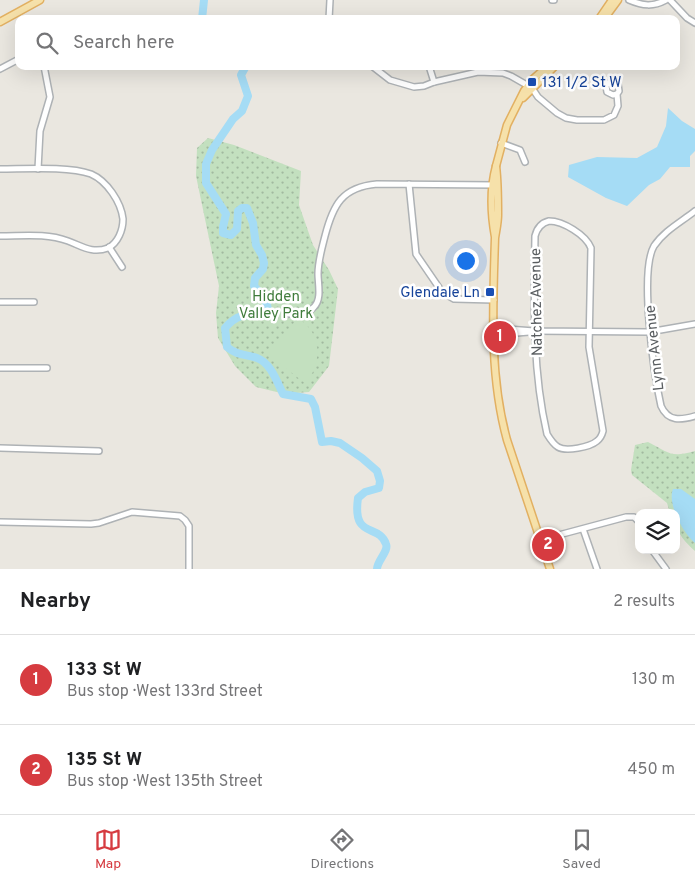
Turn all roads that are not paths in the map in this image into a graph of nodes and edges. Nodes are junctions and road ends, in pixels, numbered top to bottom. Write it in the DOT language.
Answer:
graph roads {
  1 [pos="40,0"];
  2 [pos="330,0"];
  3 [pos="612,0"];
  4 [pos="618,0"];
  5 [pos="629,0"];
  6 [pos="668,0"];
  7 [pos="329,15"];
  8 [pos="602,15"];
  9 [pos="607,15"];
  10 [pos="0,22"];
  11 [pos="695,23"];
  12 [pos="15,61"];
  13 [pos="0,69"];
  14 [pos="45,70"];
  15 [pos="377,70"];
  16 [pos="430,70"];
  17 [pos="545,70"];
  18 [pos="550,70"];
  19 [pos="434,82"];
  20 [pos="530,87"];
  21 [pos="617,94"];
  22 [pos="502,143"];
  23 [pos="525,162"];
  24 [pos="0,169"];
  25 [pos="38,169"];
  26 [pos="409,184"];
  27 [pos="495,185"];
  28 [pos="695,213"];
  29 [pos="0,236"];
  30 [pos="109,247"];
  31 [pos="122,267"];
  32 [pos="494,300"];
  33 [pos="0,302"];
  34 [pos="34,302"];
  35 [pos="289,314"];
  36 [pos="695,324"];
  37 [pos="494,331"];
  38 [pos="534,331"];
  39 [pos="589,331"];
  40 [pos="649,332"];
  41 [pos="0,368"];
  42 [pos="47,368"];
  43 [pos="695,416"];
  44 [pos="0,448"];
  45 [pos="99,451"];
  46 [pos="635,518"];
  47 [pos="0,522"];
  48 [pos="583,529"];
  49 [pos="540,540"];
  50 [pos="655,554"];
  51 [pos="189,569"];
  52 [pos="550,569"];
  53 [pos="597,569"];
  54 [pos="666,569"];
  1 -- 10 [label="main road"];
  2 -- 7 [label="street"];
  3 -- 8 [label="main road"];
  4 -- 9 [label="main road"];
  5 -- 6 [label="street"];
  6 -- 11 [label="street"];
  12 -- 13 [label="street"];
  14 -- 25 [label="street"];
  15 -- 19 [label="street"];
  16 -- 19 [label="street"];
  17 -- 20 [label="main road"];
  18 -- 20 [label="main road"];
  19 -- 20 [label="street"];
  20 -- 21 [label="street"];
  20 -- 22 [label="main road"];
  22 -- 23 [label="street"];
  22 -- 27 [label="main road"];
  24 -- 25 [label="street"];
  25 -- 30 [label="street"];
  26 -- 27 [label="street"];
  26 -- 32 [label="street"];
  26 -- 35 [label="street"];
  27 -- 32 [label="main road"];
  28 -- 40 [label="street, Lynn Avenue"];
  29 -- 30 [label="street"];
  30 -- 31 [label="street"];
  32 -- 37 [label="main road"];
  33 -- 34 [label="street"];
  36 -- 40 [label="street"];
  37 -- 38 [label="street"];
  37 -- 49 [label="main road"];
  38 -- 39 [label="street"];
  38 -- 39 [label="street, Natchez Avenue"];
  38 -- 39 [label="street, Natchez Avenue"];
  39 -- 40 [label="street"];
  40 -- 43 [label="street, Lynn Avenue"];
  41 -- 42 [label="street"];
  44 -- 45 [label="street"];
  46 -- 48 [label="street"];
  47 -- 51 [label="street"];
  48 -- 49 [label="street"];
  48 -- 53 [label="street"];
  49 -- 52 [label="main road"];
  50 -- 54 [label="street"];
}
